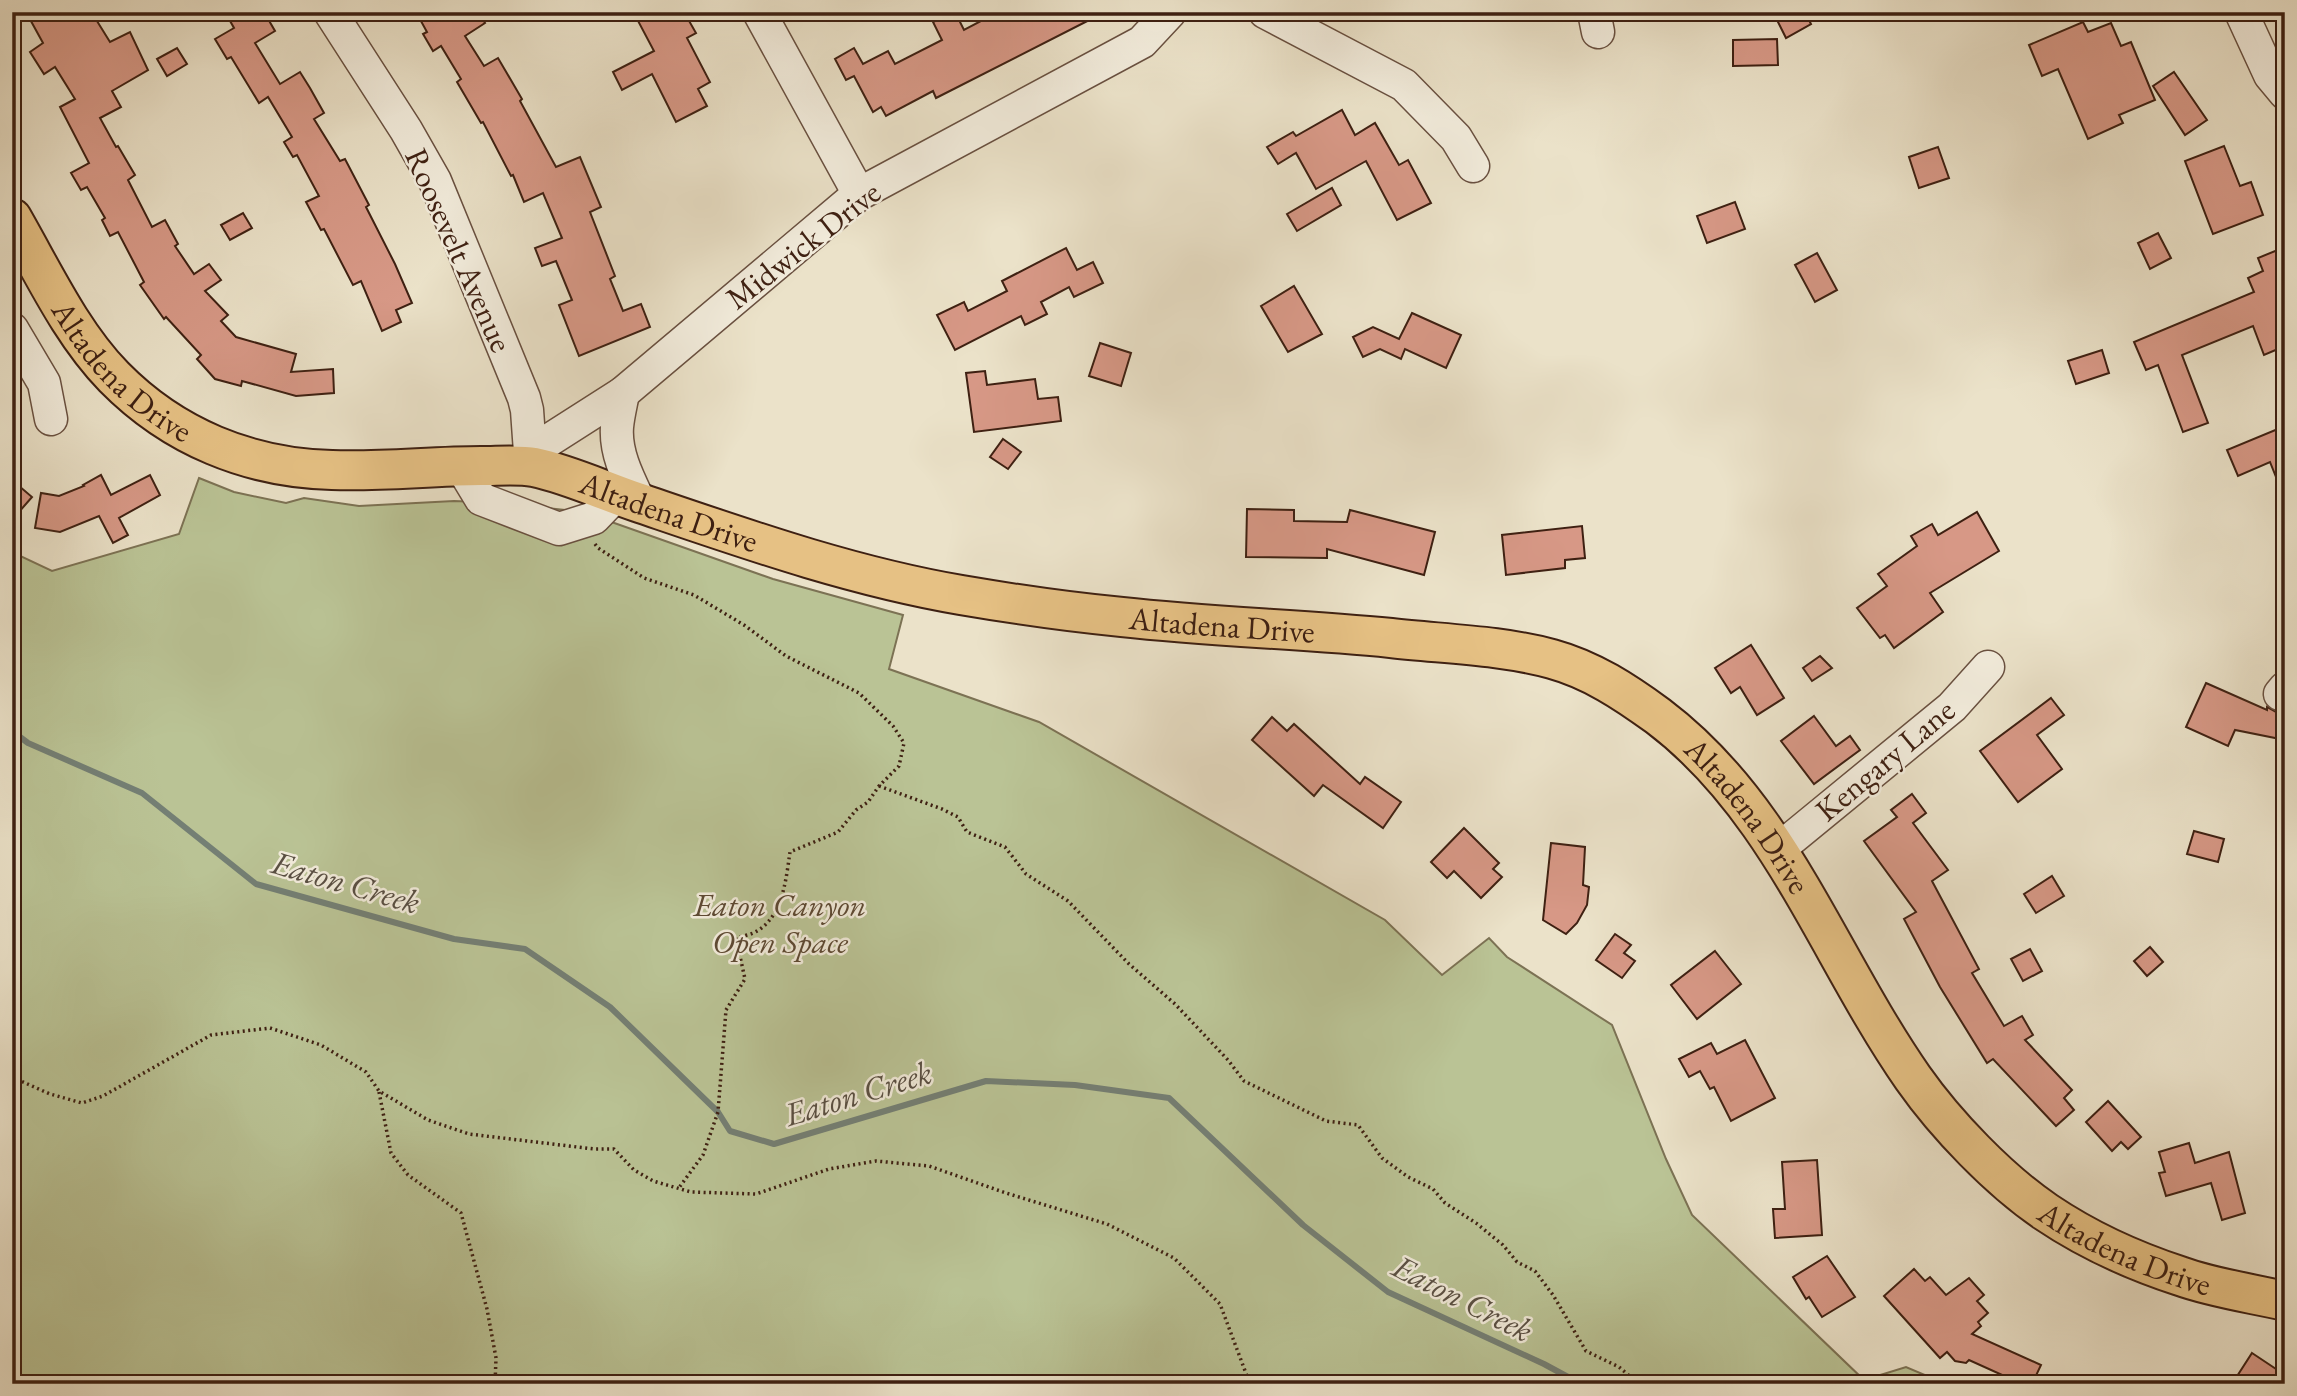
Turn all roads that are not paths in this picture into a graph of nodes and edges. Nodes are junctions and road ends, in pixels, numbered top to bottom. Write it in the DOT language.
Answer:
graph roads {
  1 [pos="330,12"];
  2 [pos="759,12"];
  3 [pos="1170,12"];
  4 [pos="1265,12"];
  5 [pos="2241,12"];
  6 [pos="2285,93"];
  7 [pos="1473,166"];
  8 [pos="859,194"];
  9 [pos="12,218"];
  10 [pos="12,329"];
  11 [pos="623,393"];
  12 [pos="51,419"];
  13 [pos="461,466"];
  14 [pos="531,466"];
  15 [pos="628,499"];
  16 [pos="1988,667"];
  17 [pos="1779,849"];
  18 [pos="2285,1301"];
  1 -- 14 [label="street, Roosevelt Avenue"];
  2 -- 8 [label="street"];
  3 -- 8 [label="street, Midwick Drive"];
  4 -- 7 [label="street"];
  5 -- 6 [label="street"];
  8 -- 11 [label="street, Midwick Drive"];
  9 -- 13 [label="main road, Altadena Drive"];
  10 -- 12 [label="street"];
  11 -- 14 [label="street, Midwick Drive"];
  11 -- 15 [label="street"];
  13 -- 14 [label="main road, Altadena Drive"];
  13 -- 15 [label="street"];
  14 -- 15 [label="main road, Altadena Drive"];
  15 -- 17 [label="main road, Altadena Drive"];
  16 -- 17 [label="street, Kengary Lane"];
  17 -- 18 [label="main road, Altadena Drive"];
}
